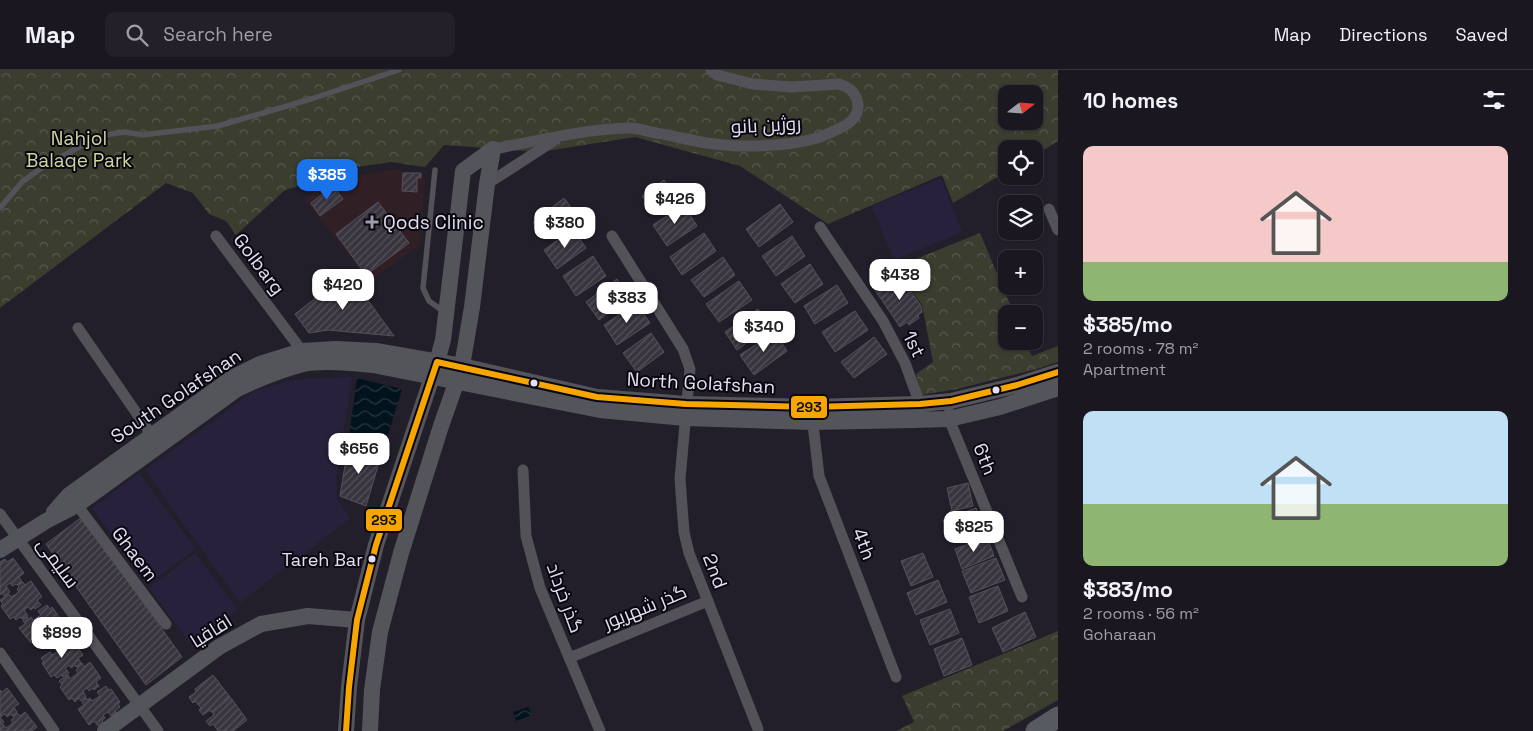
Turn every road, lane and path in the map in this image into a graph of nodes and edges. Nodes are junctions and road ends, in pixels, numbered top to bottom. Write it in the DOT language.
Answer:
graph roads {
  1 [pos="399,70"];
  2 [pos="711,70"];
  3 [pos="560,137"];
  4 [pos="493,148"];
  5 [pos="435,170"];
  6 [pos="487,184"];
  7 [pos="0,208"];
  8 [pos="1049,209"];
  9 [pos="820,227"];
  10 [pos="1058,230"];
  11 [pos="216,236"];
  12 [pos="612,236"];
  13 [pos="447,314"];
  14 [pos="78,328"];
  15 [pos="303,357"];
  16 [pos="435,369"];
  17 [pos="1058,372"];
  18 [pos="459,374"];
  19 [pos="1058,388"];
  20 [pos="948,402"];
  21 [pos="920,404"];
  22 [pos="686,411"];
  23 [pos="812,414"];
  24 [pos="949,419"];
  25 [pos="156,440"];
  26 [pos="524,470"];
  27 [pos="77,505"];
  28 [pos="0,514"];
  29 [pos="46,521"];
  30 [pos="18,538"];
  31 [pos="0,550"];
  32 [pos="1022,597"];
  33 [pos="708,600"];
  34 [pos="357,620"];
  35 [pos="166,624"];
  36 [pos="0,653"];
  37 [pos="569,658"];
  38 [pos="896,677"];
  39 [pos="139,705"];
  40 [pos="1058,717"];
  41 [pos="758,728"];
  42 [pos="54,731"];
  43 [pos="105,731"];
  44 [pos="158,731"];
  45 [pos="346,731"];
  46 [pos="370,731"];
  47 [pos="600,731"];
  48 [pos="1036,731"];
  1 -- 7 [label="lane"];
  2 -- 3 [label="street, روژین بانو"];
  3 -- 4 [label="street"];
  3 -- 6 [label="street"];
  4 -- 6 [label="main road"];
  4 -- 13 [label="main road"];
  5 -- 13 [label="lane"];
  6 -- 18 [label="main road"];
  8 -- 10 [label="street"];
  9 -- 21 [label="street, 1st"];
  11 -- 15 [label="street, Golbarg"];
  12 -- 22 [label="street, 2nd"];
  13 -- 16 [label="main road"];
  14 -- 25 [label="street"];
  15 -- 16 [label="main road, South Golafshan"];
  15 -- 25 [label="main road, South Golafshan"];
  16 -- 18 [label="main road, North Golafshan"];
  16 -- 34 [label="main road"];
  17 -- 20 [label="main road, North Golafshan"];
  18 -- 22 [label="main road, North Golafshan"];
  18 -- 46 [label="main road"];
  19 -- 24 [label="main road, North Golafshan"];
  20 -- 21 [label="main road, North Golafshan"];
  20 -- 24 [label="street, 6th"];
  21 -- 23 [label="main road, North Golafshan"];
  22 -- 23 [label="main road, North Golafshan"];
  22 -- 33 [label="street, 2nd"];
  23 -- 24 [label="main road, North Golafshan"];
  23 -- 38 [label="street, 4th"];
  24 -- 32 [label="street, 6th"];
  25 -- 27 [label="main road, South Golafshan"];
  25 -- 29 [label="main road, South Golafshan"];
  26 -- 37 [label="street, گذر خرداد"];
  27 -- 29 [label="main road, South Golafshan"];
  27 -- 35 [label="street, Ghaem"];
  28 -- 30 [label="street, سلیمی"];
  29 -- 30 [label="main road, South Golafshan"];
  30 -- 31 [label="main road, South Golafshan"];
  30 -- 39 [label="street, سلیمی"];
  33 -- 37 [label="street, گذر شهریور"];
  33 -- 41 [label="street, 2nd"];
  34 -- 39 [label="main road, اقاقیا"];
  34 -- 45 [label="main road"];
  36 -- 42 [label="street"];
  37 -- 47 [label="street, گذر خرداد"];
  39 -- 43 [label="main road, اقاقیا"];
  39 -- 44 [label="street, سلیمی"];
  40 -- 48 [label="highway"];
}
